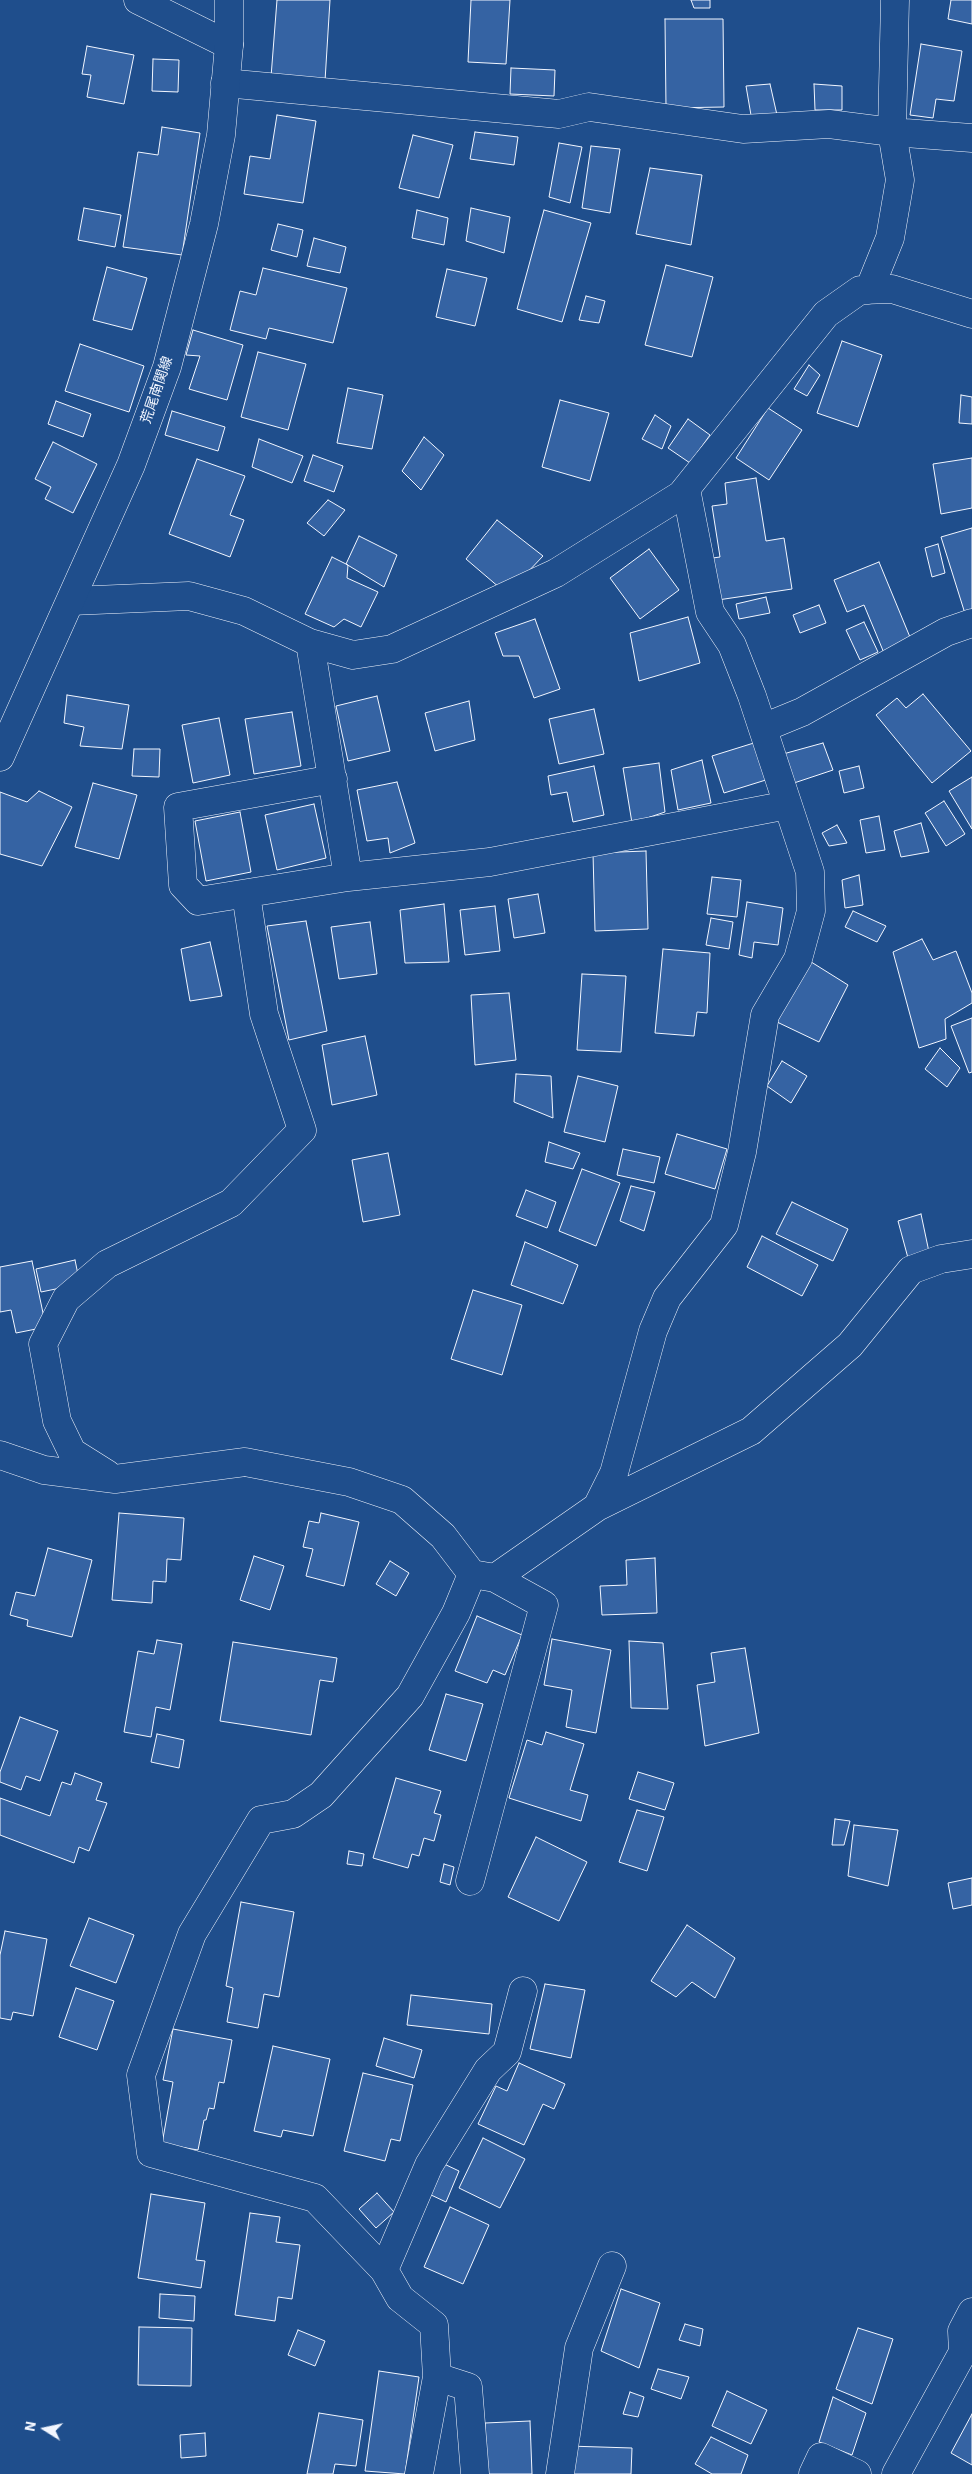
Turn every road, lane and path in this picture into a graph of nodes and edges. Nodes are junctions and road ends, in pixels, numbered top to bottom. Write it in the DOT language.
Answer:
graph roads {
  1 [pos="138,0"];
  2 [pos="228,0"];
  3 [pos="895,0"];
  4 [pos="229,45"];
  5 [pos="225,83"];
  6 [pos="892,132"];
  7 [pos="972,138"];
  8 [pos="868,290"];
  9 [pos="972,314"];
  10 [pos="686,489"];
  11 [pos="71,601"];
  12 [pos="972,623"];
  13 [pos="310,643"];
  14 [pos="763,728"];
  15 [pos="0,757"];
  16 [pos="333,779"];
  17 [pos="788,805"];
  18 [pos="348,877"];
  19 [pos="246,894"];
  20 [pos="972,1254"];
  21 [pos="0,1456"];
  22 [pos="115,1479"];
  23 [pos="597,1507"];
  24 [pos="483,1576"];
  25 [pos="470,1881"];
  26 [pos="523,1991"];
  27 [pos="612,2266"];
  28 [pos="384,2270"];
  29 [pos="972,2312"];
  30 [pos="437,2377"];
  31 [pos="419,2474"];
  32 [pos="475,2474"];
  33 [pos="560,2474"];
  34 [pos="814,2474"];
  35 [pos="857,2474"];
  36 [pos="896,2474"];
  1 -- 4 [label="street"];
  2 -- 4 [label="street, 荒尾南関線"];
  3 -- 6 [label="street"];
  4 -- 5 [label="street, 荒尾南関線"];
  5 -- 6 [label="street"];
  5 -- 11 [label="street, 荒尾南関線"];
  6 -- 7 [label="street"];
  6 -- 8 [label="street"];
  8 -- 9 [label="street"];
  8 -- 10 [label="street"];
  10 -- 13 [label="street"];
  10 -- 14 [label="street"];
  11 -- 13 [label="street"];
  11 -- 15 [label="street, 荒尾南関線"];
  12 -- 14 [label="street"];
  13 -- 16 [label="street"];
  14 -- 17 [label="street"];
  16 -- 18 [label="street"];
  16 -- 19 [label="street"];
  17 -- 18 [label="street"];
  17 -- 23 [label="street"];
  18 -- 19 [label="street"];
  19 -- 22 [label="street"];
  20 -- 23 [label="street"];
  21 -- 22 [label="street"];
  22 -- 24 [label="street"];
  23 -- 24 [label="street"];
  24 -- 25 [label="street"];
  24 -- 28 [label="street"];
  26 -- 28 [label="street"];
  27 -- 33 [label="street"];
  28 -- 30 [label="street"];
  29 -- 36 [label="street"];
  30 -- 31 [label="street"];
  30 -- 32 [label="street"];
  34 -- 35 [label="street"];
}
